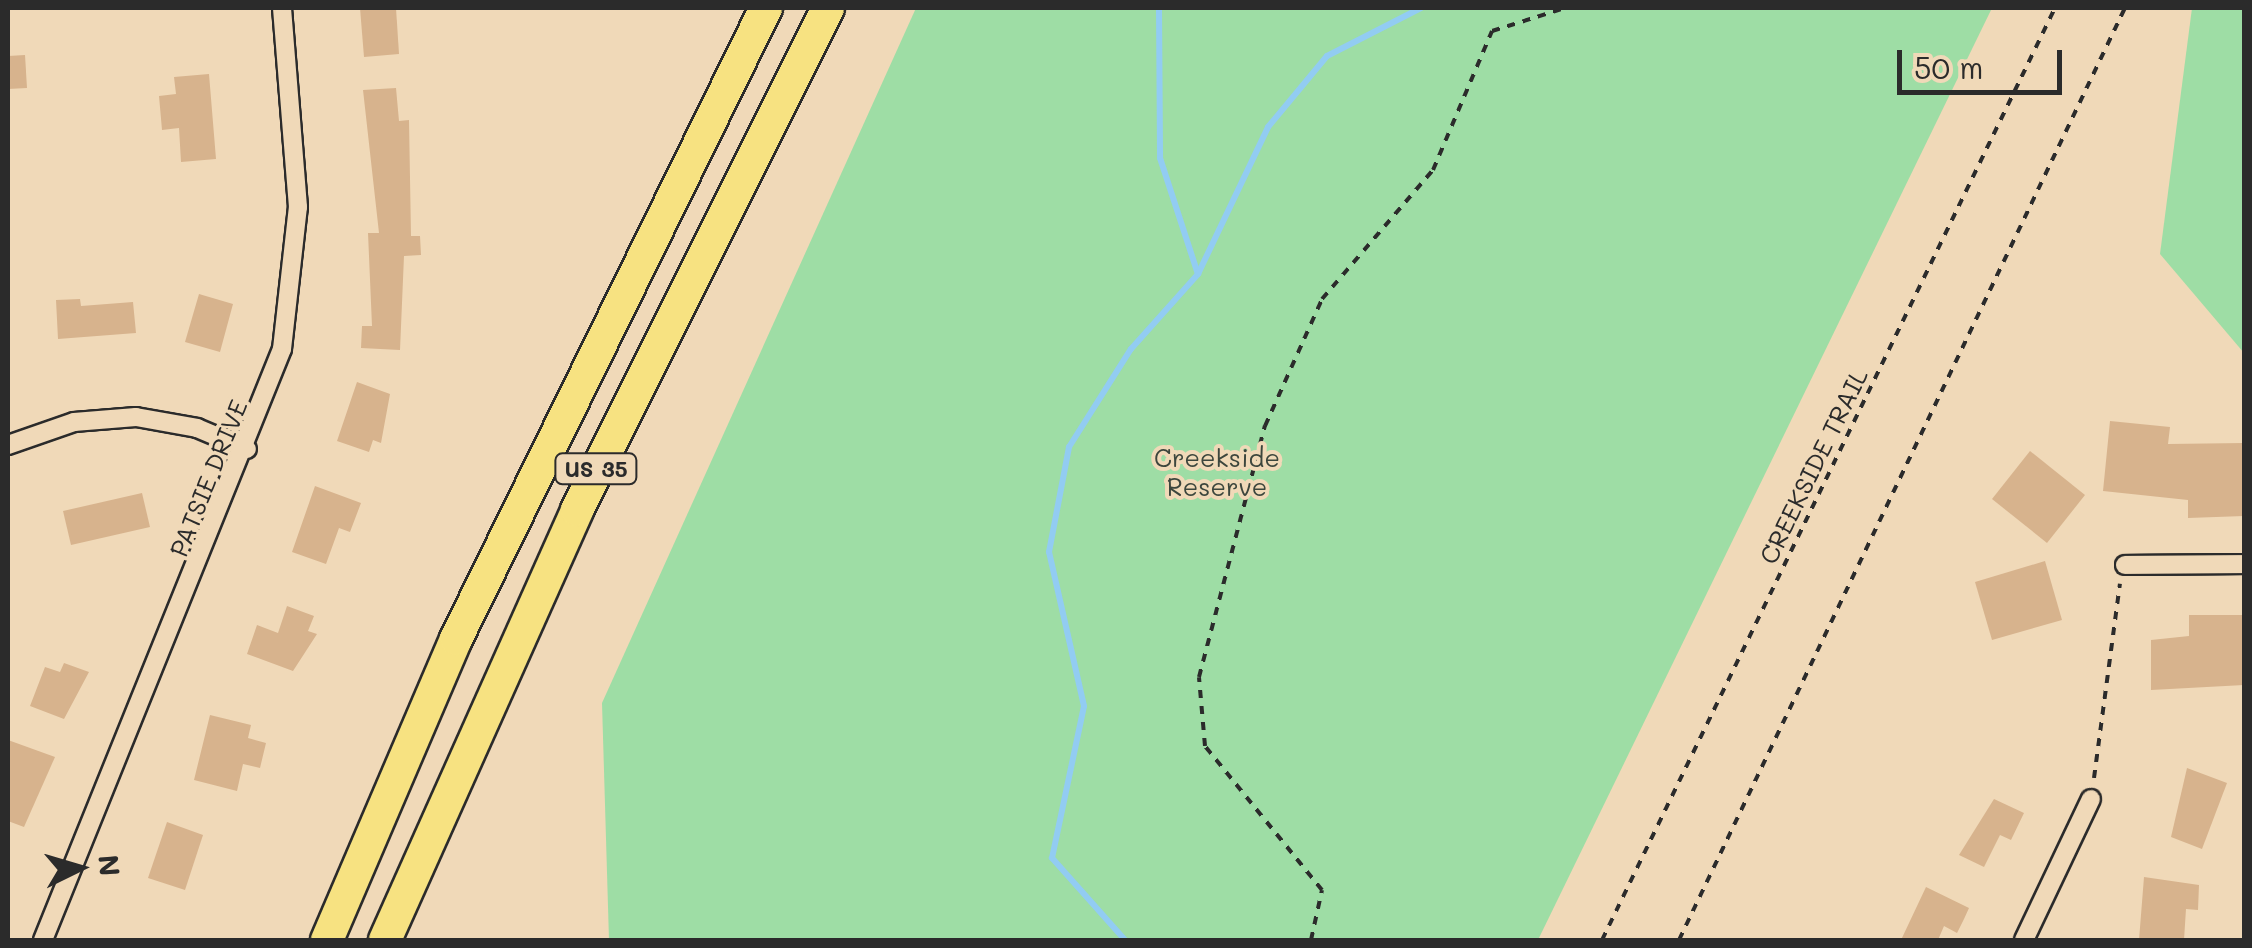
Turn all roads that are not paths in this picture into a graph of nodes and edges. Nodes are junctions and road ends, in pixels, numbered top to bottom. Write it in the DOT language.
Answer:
graph roads {
  1 [pos="282,8"];
  2 [pos="766,8"];
  3 [pos="828,8"];
  4 [pos="8,445"];
  5 [pos="247,449"];
  6 [pos="2244,564"];
  7 [pos="2125,565"];
  8 [pos="2091,798"];
  9 [pos="43,940"];
  10 [pos="327,940"];
  11 [pos="385,940"];
  12 [pos="2024,940"];
  1 -- 5 [label="street, PATSIE DRIVE"];
  2 -- 10 [label="highway, US 35"];
  3 -- 11 [label="highway, US 35"];
  4 -- 5 [label="street"];
  5 -- 9 [label="street, PATSIE DRIVE"];
  6 -- 7 [label="street"];
  8 -- 12 [label="street"];
}
